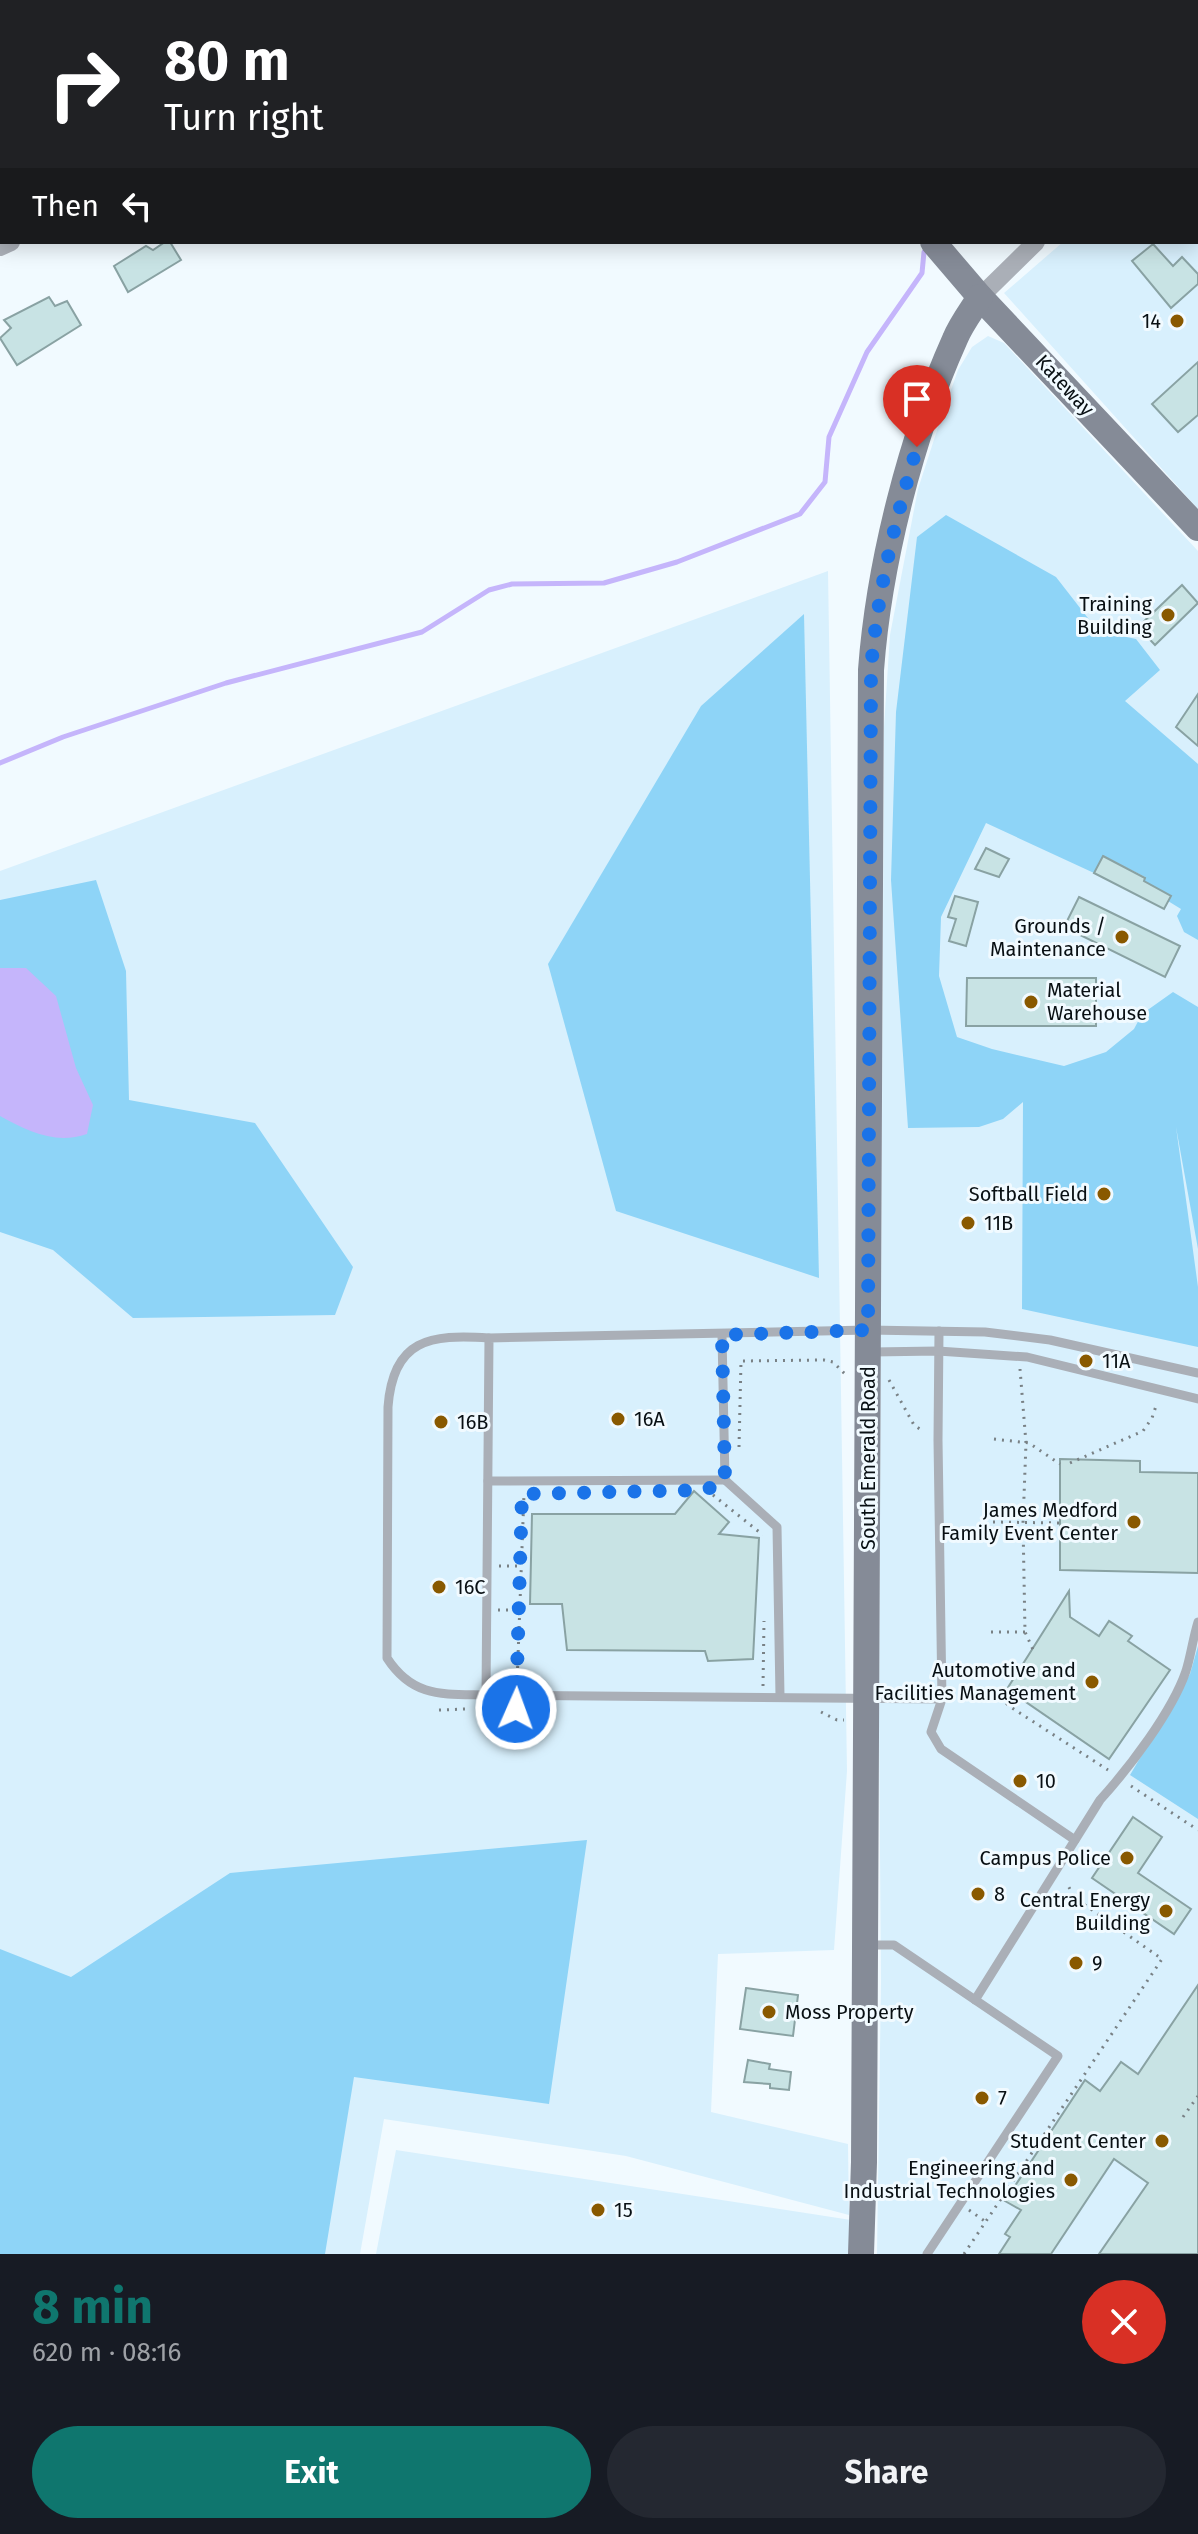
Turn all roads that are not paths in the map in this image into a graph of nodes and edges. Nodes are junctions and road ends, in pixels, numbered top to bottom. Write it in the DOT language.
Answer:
graph roads {
  1 [pos="935,244"];
  2 [pos="1034,244"];
  3 [pos="980,297"];
  4 [pos="1198,528"];
  5 [pos="939,1331"];
  6 [pos="722,1335"];
  7 [pos="489,1338"];
  8 [pos="938,1351"];
  9 [pos="868,1353"];
  10 [pos="1198,1373"];
  11 [pos="1198,1399"];
  12 [pos="725,1480"];
  13 [pos="488,1481"];
  14 [pos="1198,1622"];
  15 [pos="486,1695"];
  16 [pos="780,1696"];
  17 [pos="866,1699"];
  18 [pos="942,1699"];
  19 [pos="1075,1840"];
  20 [pos="865,1945"];
  21 [pos="975,2000"];
  22 [pos="861,2254"];
  23 [pos="927,2254"];
  1 -- 3 [label="street, Kateway"];
  2 -- 3 [label="street"];
  3 -- 4 [label="street, Kateway"];
  3 -- 9 [label="street, South Emerald Road"];
  5 -- 8 [label="lane"];
  5 -- 9 [label="lane"];
  5 -- 10 [label="lane"];
  6 -- 7 [label="lane"];
  6 -- 9 [label="lane"];
  6 -- 12 [label="lane"];
  7 -- 13 [label="lane"];
  7 -- 15 [label="lane"];
  8 -- 9 [label="lane"];
  8 -- 11 [label="lane"];
  8 -- 18 [label="lane"];
  9 -- 17 [label="street, South Emerald Road"];
  12 -- 13 [label="lane"];
  12 -- 16 [label="lane"];
  13 -- 15 [label="lane"];
  14 -- 19 [label="lane"];
  15 -- 16 [label="lane"];
  16 -- 17 [label="lane"];
  17 -- 18 [label="lane"];
  17 -- 20 [label="street, South Emerald Road"];
  18 -- 19 [label="lane"];
  19 -- 21 [label="lane"];
  20 -- 21 [label="lane"];
  20 -- 22 [label="street, South Emerald Road"];
  21 -- 23 [label="lane"];
}
